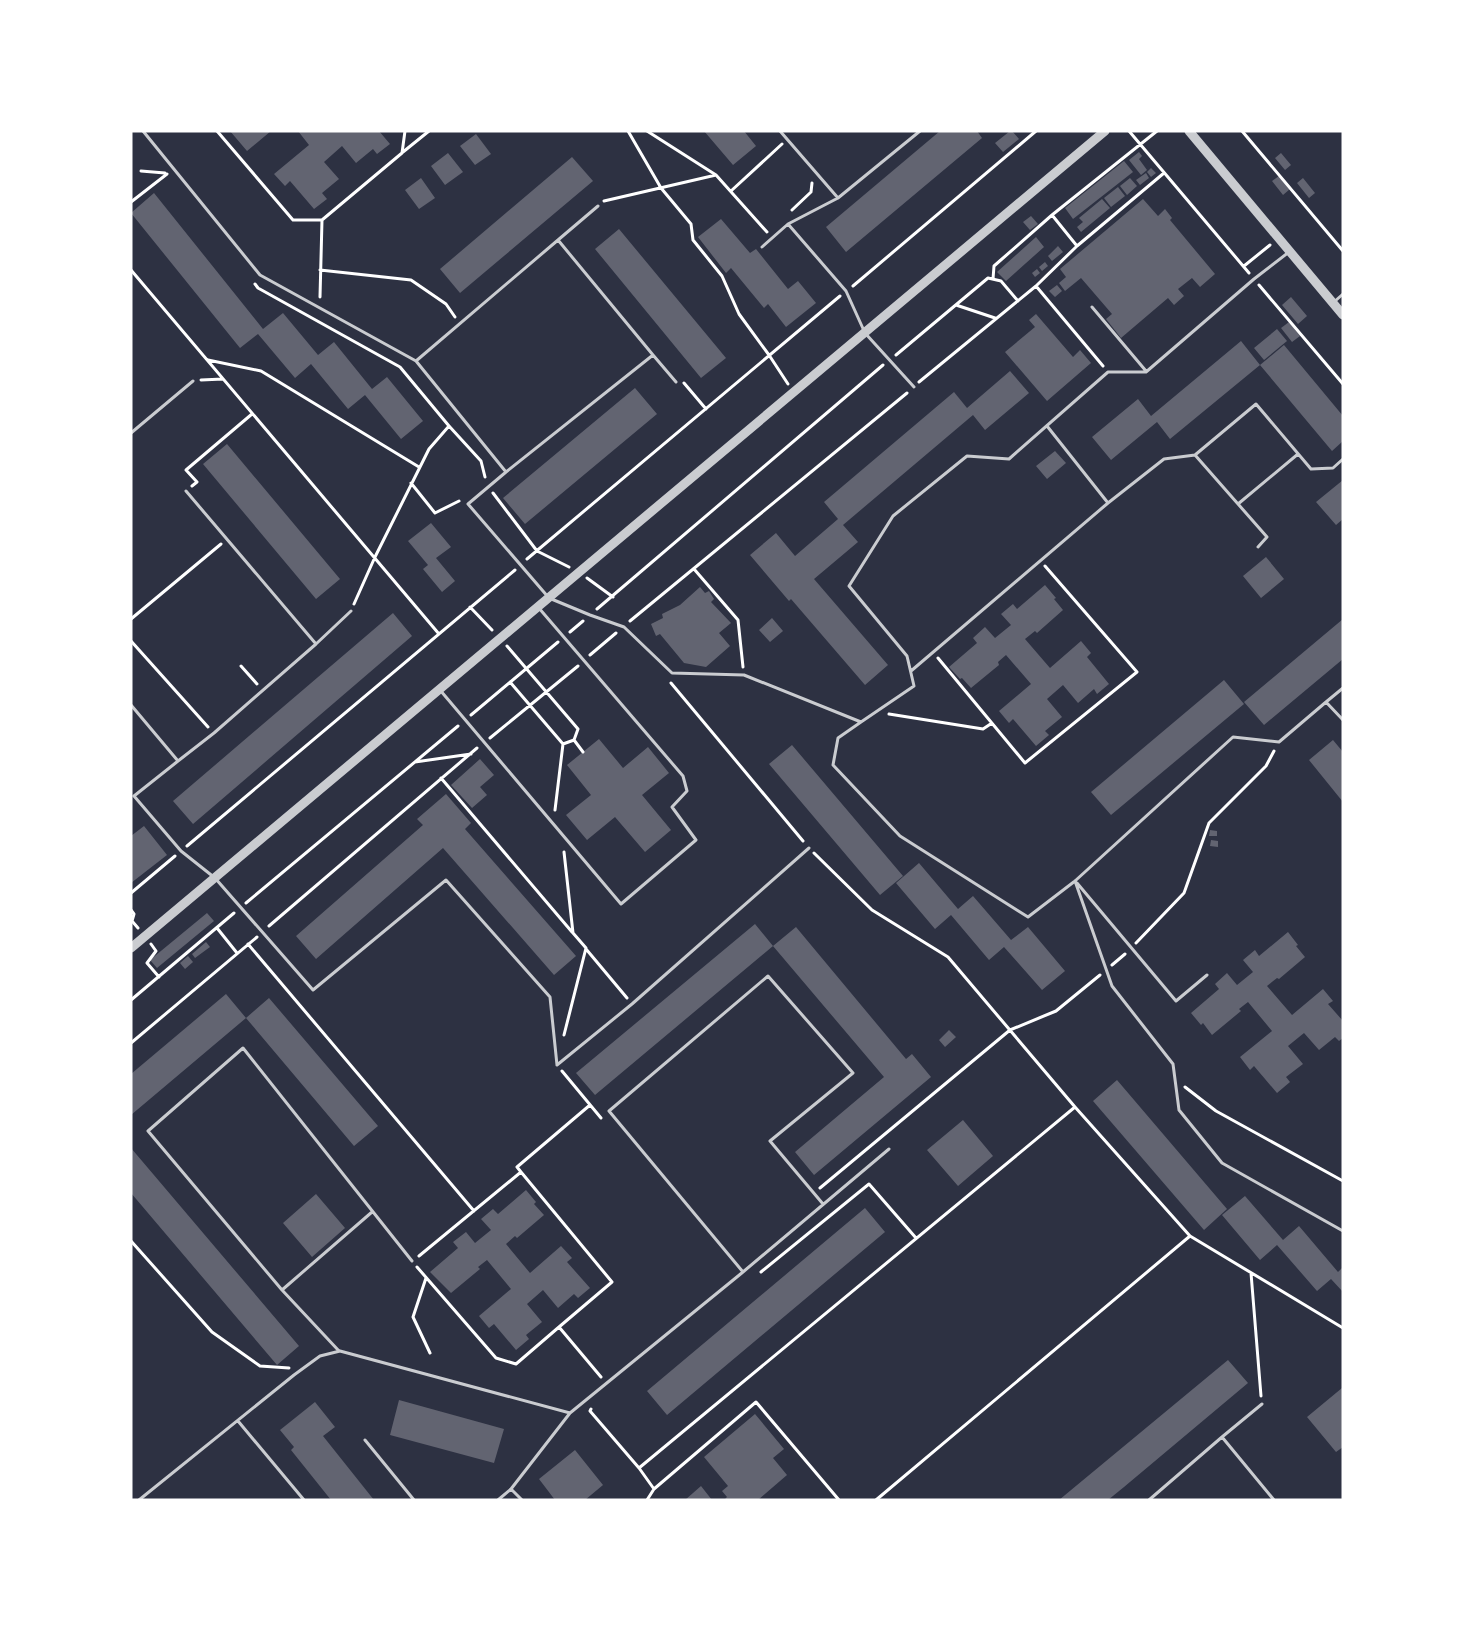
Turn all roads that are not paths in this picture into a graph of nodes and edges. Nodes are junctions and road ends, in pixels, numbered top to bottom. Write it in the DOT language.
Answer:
graph roads {
  1 [pos="143,131"];
  2 [pos="780,131"];
  3 [pos="920,131"];
  4 [pos="1105,131"];
  5 [pos="1189,131"];
  6 [pos="838,198"];
  7 [pos="598,206"];
  8 [pos="788,224"];
  9 [pos="558,240"];
  10 [pos="762,247"];
  11 [pos="1289,252"];
  12 [pos="1343,294"];
  13 [pos="1333,303"];
  14 [pos="1092,307"];
  15 [pos="1343,315"];
  16 [pos="865,333"];
  17 [pos="653,355"];
  18 [pos="416,361"];
  19 [pos="1146,372"];
  20 [pos="193,381"];
  21 [pos="676,382"];
  22 [pos="914,387"];
  23 [pos="1047,426"];
  24 [pos="131,432"];
  25 [pos="1298,454"];
  26 [pos="1196,455"];
  27 [pos="1343,459"];
  28 [pos="506,472"];
  29 [pos="186,491"];
  30 [pos="1108,503"];
  31 [pos="1238,504"];
  32 [pos="1258,547"];
  33 [pos="549,598"];
  34 [pos="538,607"];
  35 [pos="351,611"];
  36 [pos="316,644"];
  37 [pos="911,672"];
  38 [pos="1343,688"];
  39 [pos="439,690"];
  40 [pos="1326,702"];
  41 [pos="131,705"];
  42 [pos="1343,720"];
  43 [pos="861,722"];
  44 [pos="178,761"];
  45 [pos="133,798"];
  46 [pos="809,848"];
  47 [pos="215,878"];
  48 [pos="1075,881"];
  49 [pos="131,948"];
  50 [pos="1207,975"];
  51 [pos="889,1149"];
  52 [pos="823,1204"];
  53 [pos="372,1212"];
  54 [pos="1343,1231"];
  55 [pos="412,1261"];
  56 [pos="743,1272"];
  57 [pos="282,1290"];
  58 [pos="340,1351"];
  59 [pos="1262,1404"];
  60 [pos="570,1413"];
  61 [pos="238,1421"];
  62 [pos="1222,1437"];
  63 [pos="366,1440"];
  64 [pos="511,1489"];
  65 [pos="139,1500"];
  66 [pos="304,1500"];
  67 [pos="414,1500"];
  68 [pos="498,1500"];
  69 [pos="522,1500"];
  70 [pos="1149,1500"];
  71 [pos="1274,1500"];
  1 -- 18 [label="lane"];
  2 -- 6 [label="lane"];
  3 -- 6 [label="lane"];
  4 -- 16 [label="street"];
  5 -- 11 [label="street"];
  6 -- 8 [label="lane"];
  7 -- 9 [label="lane"];
  8 -- 10 [label="lane"];
  8 -- 16 [label="lane"];
  9 -- 17 [label="lane"];
  9 -- 18 [label="lane"];
  11 -- 13 [label="street"];
  11 -- 19 [label="lane"];
  12 -- 13 [label="lane"];
  13 -- 15 [label="street"];
  14 -- 19 [label="lane"];
  16 -- 22 [label="lane"];
  16 -- 33 [label="street"];
  17 -- 21 [label="lane"];
  17 -- 28 [label="lane"];
  18 -- 28 [label="lane"];
  19 -- 23 [label="lane"];
  20 -- 24 [label="lane"];
  23 -- 30 [label="lane"];
  23 -- 37 [label="lane"];
  25 -- 26 [label="lane"];
  25 -- 27 [label="lane"];
  25 -- 31 [label="lane"];
  26 -- 30 [label="lane"];
  26 -- 31 [label="lane"];
  28 -- 33 [label="lane"];
  29 -- 36 [label="lane"];
  30 -- 37 [label="lane"];
  31 -- 32 [label="lane"];
  33 -- 34 [label="street"];
  33 -- 43 [label="lane"];
  34 -- 39 [label="street"];
  34 -- 39 [label="lane"];
  35 -- 36 [label="lane"];
  36 -- 44 [label="lane"];
  37 -- 43 [label="lane"];
  38 -- 40 [label="lane"];
  39 -- 47 [label="street"];
  40 -- 42 [label="lane"];
  40 -- 48 [label="lane"];
  41 -- 44 [label="lane"];
  43 -- 48 [label="lane"];
  44 -- 45 [label="lane"];
  45 -- 47 [label="lane"];
  46 -- 47 [label="lane"];
  47 -- 49 [label="street"];
  48 -- 50 [label="lane"];
  48 -- 54 [label="lane"];
  51 -- 52 [label="lane"];
  52 -- 56 [label="lane"];
  52 -- 56 [label="lane"];
  53 -- 55 [label="lane"];
  53 -- 57 [label="lane"];
  53 -- 57 [label="lane"];
  56 -- 60 [label="lane"];
  57 -- 58 [label="lane"];
  58 -- 60 [label="lane"];
  58 -- 61 [label="lane"];
  59 -- 62 [label="lane"];
  60 -- 64 [label="lane"];
  61 -- 65 [label="lane"];
  61 -- 66 [label="lane"];
  62 -- 70 [label="lane"];
  62 -- 71 [label="lane"];
  63 -- 67 [label="lane"];
  64 -- 68 [label="lane"];
  64 -- 69 [label="lane"];
}
